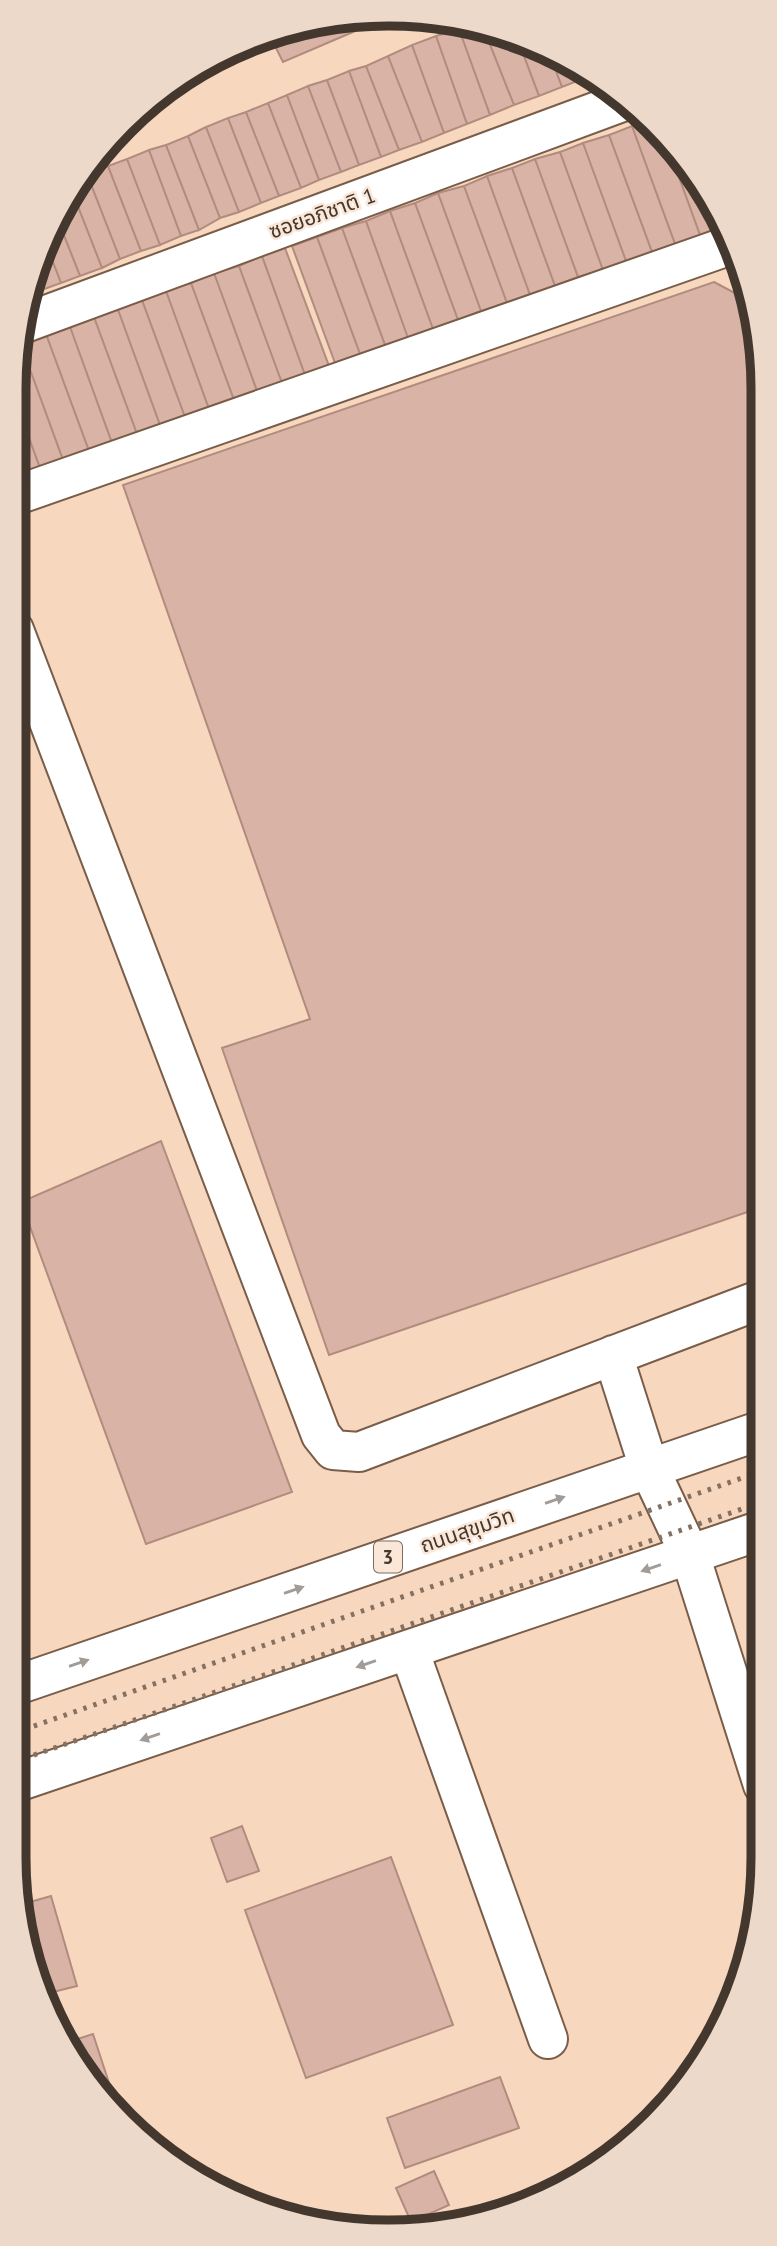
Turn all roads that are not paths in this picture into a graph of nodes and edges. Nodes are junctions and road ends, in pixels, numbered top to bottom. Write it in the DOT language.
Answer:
graph roads {
  1 [pos="614,105"];
  2 [pos="722,248"];
  3 [pos="33,320"];
  4 [pos="26,492"];
  5 [pos="26,661"];
  6 [pos="751,1303"];
  7 [pos="613,1355"];
  8 [pos="751,1434"];
  9 [pos="649,1468"];
  10 [pos="751,1534"];
  11 [pos="690,1555"];
  12 [pos="409,1650"];
  13 [pos="26,1682"];
  14 [pos="751,1747"];
  15 [pos="26,1779"];
  16 [pos="548,2039"];
  1 -- 3 [label="main road, ซอยอภิชาติ 1"];
  2 -- 4 [label="main road"];
  5 -- 7 [label="main road"];
  6 -- 7 [label="main road"];
  7 -- 9 [label="main road"];
  8 -- 9 [label="main road, ถนนสุขุมวิท / 3"];
  9 -- 11 [label="main road"];
  13 -- 9 [label="main road, ถนนสุขุมวิท / 3, one-way"];
  10 -- 11 [label="main road"];
  11 -- 12 [label="main road, one-way"];
  11 -- 14 [label="main road"];
  12 -- 15 [label="main road, one-way"];
  12 -- 16 [label="main road"];
}
